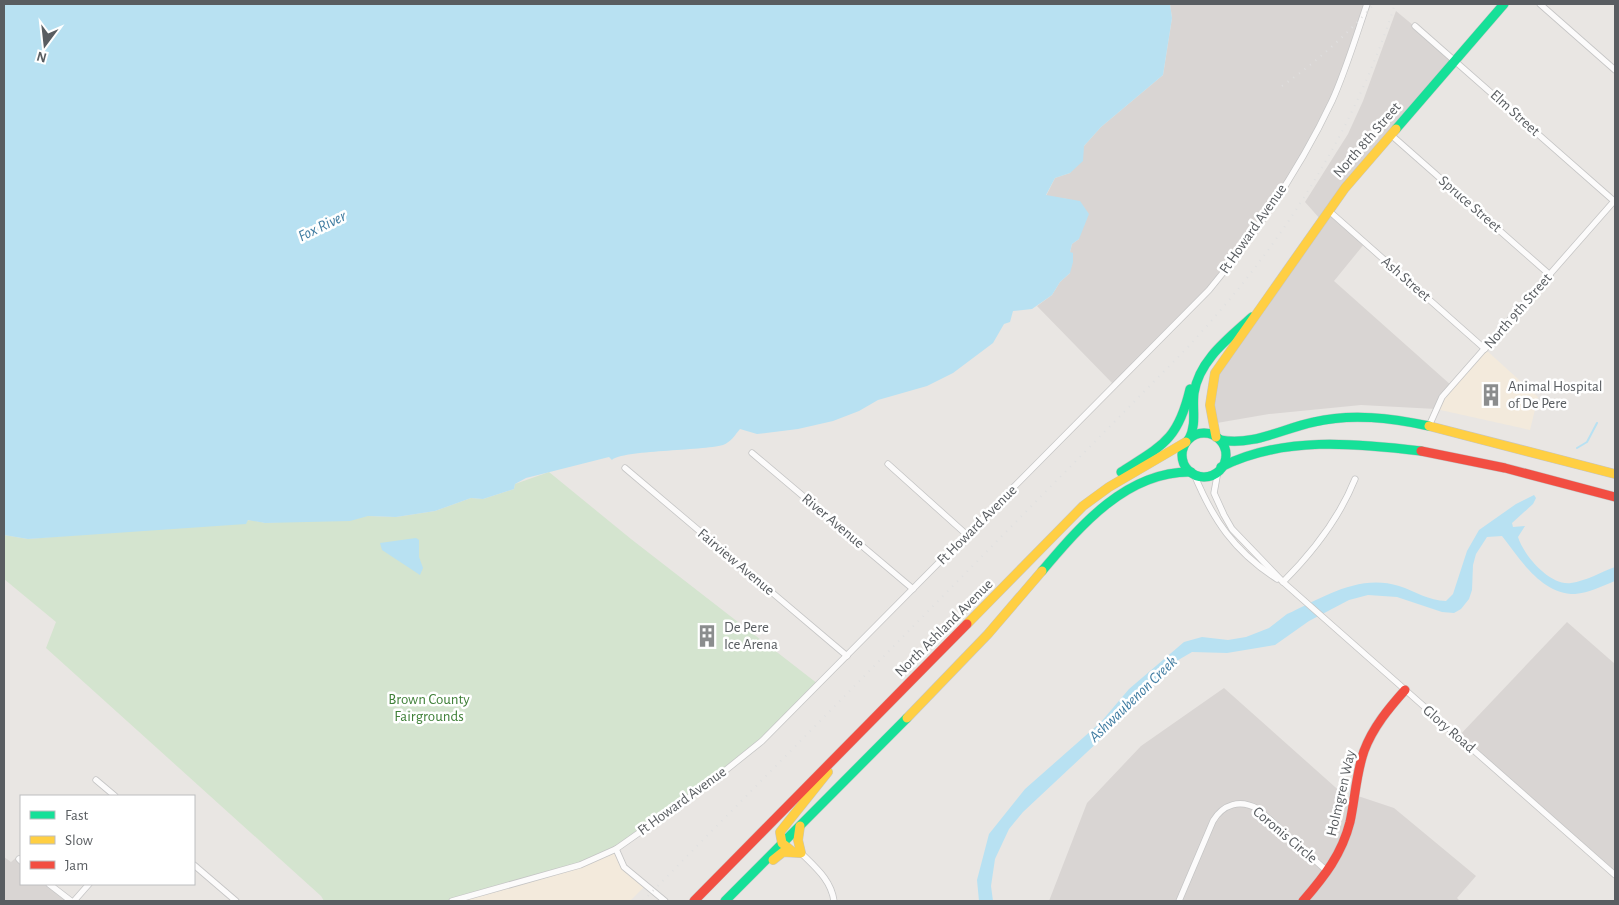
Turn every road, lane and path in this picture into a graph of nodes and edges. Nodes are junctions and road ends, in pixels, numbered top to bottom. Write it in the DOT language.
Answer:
graph roads {
  1 [pos="1367,4"];
  2 [pos="1504,4"];
  3 [pos="1540,4"];
  4 [pos="1414,26"];
  5 [pos="1455,60"];
  6 [pos="1615,70"];
  7 [pos="1390,134"];
  8 [pos="1615,201"];
  9 [pos="1328,210"];
  10 [pos="1550,275"];
  11 [pos="1265,305"];
  12 [pos="1485,348"];
  13 [pos="1199,372"];
  14 [pos="1429,426"];
  15 [pos="1218,439"];
  16 [pos="1187,440"];
  17 [pos="752,453"];
  18 [pos="888,464"];
  19 [pos="625,468"];
  20 [pos="1220,469"];
  21 [pos="1192,473"];
  22 [pos="1615,474"];
  23 [pos="1354,479"];
  24 [pos="1114,482"];
  25 [pos="1615,497"];
  26 [pos="967,534"];
  27 [pos="1283,582"];
  28 [pos="914,589"];
  29 [pos="847,656"];
  30 [pos="1405,690"];
  31 [pos="840,753"];
  32 [pos="96,780"];
  33 [pos="114,795"];
  34 [pos="794,799"];
  35 [pos="800,826"];
  36 [pos="782,843"];
  37 [pos="616,849"];
  38 [pos="797,853"];
  39 [pos="195,866"];
  40 [pos="1328,872"];
  41 [pos="1615,875"];
  42 [pos="50,885"];
  43 [pos="89,885"];
  44 [pos="72,901"];
  45 [pos="236,901"];
  46 [pos="452,901"];
  47 [pos="665,901"];
  48 [pos="685,901"];
  49 [pos="694,901"];
  50 [pos="725,901"];
  51 [pos="732,901"];
  52 [pos="834,901"];
  53 [pos="1179,901"];
  54 [pos="1303,901"];
  1 -- 26 [label="street, Ft Howard Avenue"];
  2 -- 5 [label="main road, North 8th Street"];
  3 -- 6 [label="street"];
  4 -- 5 [label="street, Elm Street"];
  5 -- 7 [label="main road, North 8th Street"];
  5 -- 8 [label="street, Elm Street"];
  7 -- 9 [label="main road, North 8th Street"];
  7 -- 10 [label="street, Spruce Street"];
  8 -- 10 [label="street, North 9th Street"];
  9 -- 11 [label="main road, North 8th Street"];
  9 -- 12 [label="street, Ash Street"];
  10 -- 12 [label="street, North 9th Street"];
  11 -- 13 [label="main road, North 8th Street"];
  11 -- 15 [label="main road, North 8th Street"];
  12 -- 14 [label="street, North 9th Street"];
  13 -- 16 [label="main road, North 8th Street"];
  13 -- 24 [label="main road, North Ashland Avenue"];
  14 -- 15 [label="main road"];
  14 -- 22 [label="main road"];
  15 -- 16 [label="main road"];
  15 -- 20 [label="main road"];
  16 -- 21 [label="main road"];
  16 -- 24 [label="main road"];
  17 -- 28 [label="street, River Avenue"];
  18 -- 26 [label="street"];
  19 -- 29 [label="street, Fairview Avenue"];
  20 -- 21 [label="main road"];
  20 -- 25 [label="main road"];
  20 -- 27 [label="street, Glory Road"];
  21 -- 27 [label="street, Glory Road"];
  21 -- 35 [label="main road"];
  23 -- 27 [label="street"];
  24 -- 31 [label="main road, North Ashland Avenue"];
  26 -- 28 [label="street, Ft Howard Avenue"];
  27 -- 30 [label="street, Glory Road"];
  28 -- 29 [label="street, Ft Howard Avenue"];
  29 -- 37 [label="street, Ft Howard Avenue"];
  30 -- 40 [label="main road, Holmgren Way"];
  30 -- 41 [label="street, Glory Road"];
  31 -- 34 [label="main road, North Ashland Avenue"];
  31 -- 36 [label="main road"];
  32 -- 33 [label="street"];
  34 -- 48 [label="main road"];
  34 -- 49 [label="main road, North Ashland Avenue"];
  35 -- 36 [label="main road"];
  35 -- 38 [label="main road"];
  36 -- 38 [label="main road"];
  36 -- 50 [label="main road"];
  37 -- 46 [label="street, Ft Howard Avenue"];
  37 -- 47 [label="street"];
  38 -- 51 [label="main road"];
  38 -- 52 [label="street"];
  39 -- 45 [label="street"];
  40 -- 53 [label="street, Coronis Circle"];
  40 -- 54 [label="main road, Holmgren Way"];
  42 -- 44 [label="street"];
  43 -- 44 [label="street"];
}
